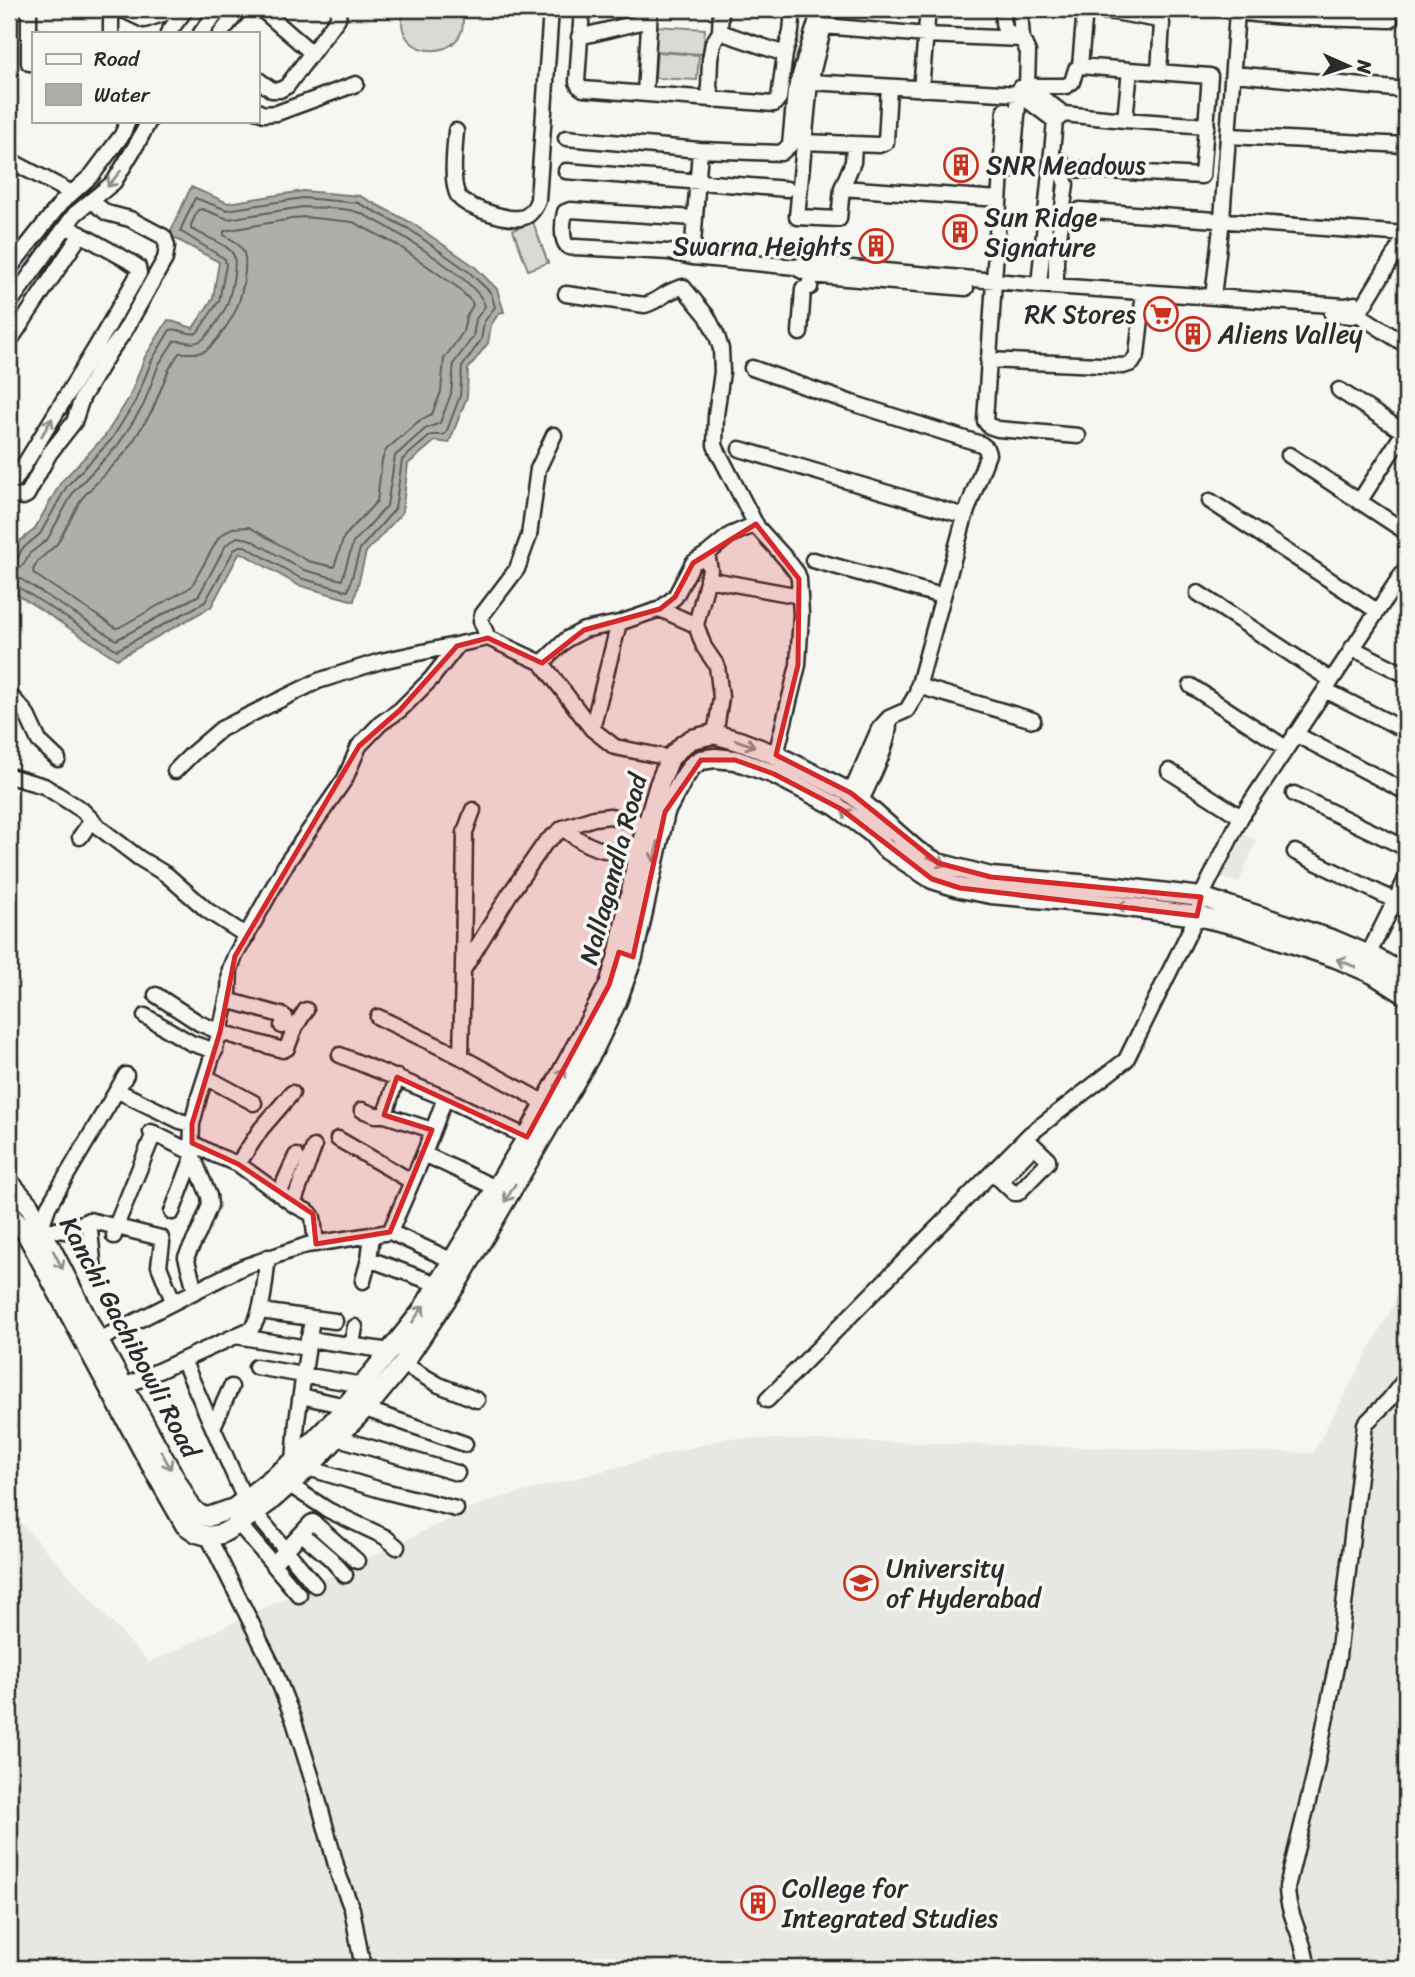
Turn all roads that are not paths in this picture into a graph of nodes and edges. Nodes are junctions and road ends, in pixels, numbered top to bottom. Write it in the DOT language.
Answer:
graph roads {
  1 [pos="29,9"];
  2 [pos="111,9"];
  3 [pos="121,9"];
  4 [pos="178,9"];
  5 [pos="186,9"];
  6 [pos="219,9"];
  7 [pos="240,9"];
  8 [pos="261,9"];
  9 [pos="339,9"];
  10 [pos="551,9"];
  11 [pos="582,9"];
  12 [pos="721,9"];
  13 [pos="793,9"];
  14 [pos="820,9"];
  15 [pos="919,9"];
  16 [pos="928,9"];
  17 [pos="995,9"];
  18 [pos="1004,9"];
  19 [pos="1020,9"];
  20 [pos="1076,9"];
  21 [pos="1085,9"];
  22 [pos="1222,9"];
  23 [pos="1114,10"];
  24 [pos="1140,12"];
  25 [pos="1237,12"];
  26 [pos="650,14"];
  27 [pos="1391,20"];
  28 [pos="994,25"];
  29 [pos="922,31"];
  30 [pos="111,32"];
  31 [pos="169,32"];
  32 [pos="202,32"];
  33 [pos="222,32"];
  34 [pos="720,32"];
  35 [pos="579,37"];
  36 [pos="1023,42"];
  37 [pos="312,53"];
  38 [pos="785,54"];
  39 [pos="32,63"];
  40 [pos="1080,66"];
  41 [pos="1130,70"];
  42 [pos="1159,72"];
  43 [pos="1234,75"];
  44 [pos="259,80"];
  45 [pos="810,82"];
  46 [pos="356,83"];
  47 [pos="890,87"];
  48 [pos="921,89"];
  49 [pos="1023,90"];
  50 [pos="1406,90"];
  51 [pos="645,94"];
  52 [pos="712,100"];
  53 [pos="1005,110"];
  54 [pos="259,112"];
  55 [pos="1060,118"];
  56 [pos="1125,120"];
  57 [pos="128,122"];
  58 [pos="148,122"];
  59 [pos="1207,125"];
  60 [pos="456,131"];
  61 [pos="1229,136"];
  62 [pos="566,138"];
  63 [pos="803,142"];
  64 [pos="854,144"];
  65 [pos="1406,145"];
  66 [pos="700,150"];
  67 [pos="9,160"];
  68 [pos="1056,169"];
  69 [pos="1012,170"];
  70 [pos="566,172"];
  71 [pos="698,182"];
  72 [pos="842,188"];
  73 [pos="788,189"];
  74 [pos="72,193"];
  75 [pos="999,199"];
  76 [pos="91,201"];
  77 [pos="1080,209"];
  78 [pos="694,218"];
  79 [pos="1223,219"];
  80 [pos="66,226"];
  81 [pos="81,234"];
  82 [pos="1406,235"];
  83 [pos="691,257"];
  84 [pos="12,264"];
  85 [pos="795,267"];
  86 [pos="33,271"];
  87 [pos="820,280"];
  88 [pos="993,285"];
  89 [pos="1039,285"];
  90 [pos="1056,285"];
  91 [pos="566,294"];
  92 [pos="1213,297"];
  93 [pos="1143,300"];
  94 [pos="9,304"];
  95 [pos="1353,311"];
  96 [pos="800,333"];
  97 [pos="9,342"];
  98 [pos="1406,345"];
  99 [pos="988,360"];
  100 [pos="752,368"];
  101 [pos="1339,390"];
  102 [pos="1405,430"];
  103 [pos="554,435"];
  104 [pos="1078,436"];
  105 [pos="740,449"];
  106 [pos="1289,455"];
  107 [pos="9,480"];
  108 [pos="9,494"];
  109 [pos="1210,501"];
  110 [pos="1359,502"];
  111 [pos="965,516"];
  112 [pos="756,524"];
  113 [pos="1406,532"];
  114 [pos="707,554"];
  115 [pos="813,559"];
  116 [pos="1406,568"];
  117 [pos="707,579"];
  118 [pos="1198,593"];
  119 [pos="800,596"];
  120 [pos="942,596"];
  121 [pos="660,609"];
  122 [pos="1377,611"];
  123 [pos="619,623"];
  124 [pos="696,625"];
  125 [pos="488,638"];
  126 [pos="457,646"];
  127 [pos="1352,648"];
  128 [pos="542,663"];
  129 [pos="1405,672"];
  130 [pos="1328,685"];
  131 [pos="918,686"];
  132 [pos="1191,686"];
  133 [pos="9,694"];
  134 [pos="1033,720"];
  135 [pos="592,729"];
  136 [pos="1406,731"];
  137 [pos="714,734"];
  138 [pos="1295,734"];
  139 [pos="1286,748"];
  140 [pos="776,755"];
  141 [pos="670,758"];
  142 [pos="58,759"];
  143 [pos="175,771"];
  144 [pos="1169,771"];
  145 [pos="9,776"];
  146 [pos="1406,792"];
  147 [pos="1294,794"];
  148 [pos="856,797"];
  149 [pos="473,810"];
  150 [pos="1241,817"];
  151 [pos="92,820"];
  152 [pos="646,825"];
  153 [pos="564,828"];
  154 [pos="80,837"];
  155 [pos="1406,848"];
  156 [pos="1295,852"];
  157 [pos="638,855"];
  158 [pos="1406,879"];
  159 [pos="1201,897"];
  160 [pos="1401,903"];
  161 [pos="1197,916"];
  162 [pos="247,936"];
  163 [pos="626,954"];
  164 [pos="1368,955"];
  165 [pos="463,970"];
  166 [pos="1406,975"];
  167 [pos="156,995"];
  168 [pos="1406,995"];
  169 [pos="227,1000"];
  170 [pos="306,1010"];
  171 [pos="145,1016"];
  172 [pos="378,1017"];
  173 [pos="282,1026"];
  174 [pos="220,1032"];
  175 [pos="215,1051"];
  176 [pos="340,1055"];
  177 [pos="461,1057"];
  178 [pos="126,1075"];
  179 [pos="206,1077"];
  180 [pos="397,1077"];
  181 [pos="118,1091"];
  182 [pos="292,1093"];
  183 [pos="445,1098"];
  184 [pos="254,1102"];
  185 [pos="545,1103"];
  186 [pos="362,1110"];
  187 [pos="385,1115"];
  188 [pos="192,1124"];
  189 [pos="432,1130"];
  190 [pos="527,1138"];
  191 [pos="338,1139"];
  192 [pos="1030,1142"];
  193 [pos="314,1147"];
  194 [pos="192,1151"];
  195 [pos="424,1154"];
  196 [pos="296,1156"];
  197 [pos="238,1164"];
  198 [pos="996,1176"];
  199 [pos="411,1181"];
  200 [pos="9,1182"];
  201 [pos="496,1188"];
  202 [pos="279,1194"];
  203 [pos="293,1204"];
  204 [pos="172,1212"];
  205 [pos="9,1213"];
  206 [pos="89,1220"];
  207 [pos="41,1228"];
  208 [pos="115,1231"];
  209 [pos="390,1232"];
  210 [pos="372,1236"];
  211 [pos="316,1244"];
  212 [pos="268,1257"];
  213 [pos="369,1259"];
  214 [pos="452,1260"];
  215 [pos="94,1271"];
  216 [pos="363,1281"];
  217 [pos="437,1284"];
  218 [pos="195,1290"];
  219 [pos="173,1301"];
  220 [pos="260,1311"];
  221 [pos="312,1318"];
  222 [pos="335,1321"];
  223 [pos="355,1327"];
  224 [pos="235,1336"];
  225 [pos="93,1343"];
  226 [pos="308,1344"];
  227 [pos="352,1344"];
  228 [pos="397,1357"];
  229 [pos="183,1360"];
  230 [pos="256,1367"];
  231 [pos="303,1374"];
  232 [pos="1406,1378"];
  233 [pos="363,1385"];
  234 [pos="125,1386"];
  235 [pos="231,1387"];
  236 [pos="301,1396"];
  237 [pos="477,1400"];
  238 [pos="767,1400"];
  239 [pos="346,1406"];
  240 [pos="365,1409"];
  241 [pos="213,1427"];
  242 [pos="338,1438"];
  243 [pos="465,1444"];
  244 [pos="301,1464"];
  245 [pos="457,1474"];
  246 [pos="288,1484"];
  247 [pos="250,1507"];
  248 [pos="456,1509"];
  249 [pos="204,1516"];
  250 [pos="239,1524"];
  251 [pos="302,1534"];
  252 [pos="208,1535"];
  253 [pos="397,1547"];
  254 [pos="288,1550"];
  255 [pos="357,1561"];
  256 [pos="273,1564"];
  257 [pos="345,1575"];
  258 [pos="315,1585"];
  259 [pos="299,1595"];
  260 [pos="339,1876"];
  261 [pos="353,1968"];
  262 [pos="363,1968"];
  263 [pos="1307,1968"];
  1 -- 39 [label="street"];
  2 -- 30 [label="street"];
  3 -- 4 [label="street"];
  5 -- 31 [label="street"];
  6 -- 32 [label="street"];
  7 -- 33 [label="street"];
  8 -- 37 [label="street"];
  9 -- 37 [label="street"];
  10 -- 60 [label="street"];
  11 -- 35 [label="street"];
  12 -- 34 [label="street"];
  13 -- 38 [label="street"];
  14 -- 66 [label="street"];
  15 -- 29 [label="street"];
  16 -- 29 [label="street"];
  17 -- 28 [label="street"];
  18 -- 36 [label="street"];
  19 -- 36 [label="street"];
  20 -- 21 [label="street"];
  21 -- 23 [label="street"];
  21 -- 40 [label="street"];
  22 -- 25 [label="street"];
  23 -- 24 [label="street"];
  24 -- 42 [label="street"];
  25 -- 27 [label="street"];
  25 -- 43 [label="street"];
  26 -- 35 [label="street"];
  26 -- 51 [label="street"];
  29 -- 36 [label="street"];
  29 -- 45 [label="street"];
  29 -- 48 [label="street"];
  34 -- 38 [label="street"];
  34 -- 52 [label="street"];
  35 -- 51 [label="street"];
  36 -- 49 [label="street"];
  37 -- 44 [label="street"];
  38 -- 52 [label="street"];
  40 -- 41 [label="street"];
  40 -- 49 [label="street"];
  41 -- 42 [label="street"];
  41 -- 56 [label="street"];
  42 -- 59 [label="street"];
  43 -- 50 [label="street"];
  43 -- 61 [label="street"];
  45 -- 47 [label="street"];
  45 -- 63 [label="street"];
  46 -- 54 [label="street"];
  47 -- 48 [label="street"];
  47 -- 64 [label="street"];
  48 -- 49 [label="street"];
  49 -- 55 [label="street"];
  49 -- 69 [label="street"];
  51 -- 52 [label="street"];
  53 -- 75 [label="street"];
  55 -- 56 [label="street"];
  55 -- 68 [label="street"];
  56 -- 59 [label="street"];
  57 -- 74 [label="street"];
  58 -- 76 [label="street, one-way"];
  59 -- 68 [label="street"];
  61 -- 65 [label="street"];
  61 -- 79 [label="street"];
  62 -- 66 [label="street"];
  63 -- 64 [label="street"];
  63 -- 72 [label="street"];
  64 -- 72 [label="street"];
  66 -- 71 [label="street"];
  67 -- 74 [label="street"];
  68 -- 89 [label="street"];
  68 -- 90 [label="street"];
  70 -- 71 [label="street"];
  71 -- 73 [label="street"];
  71 -- 78 [label="street"];
  72 -- 75 [label="street"];
  74 -- 84 [label="street"];
  75 -- 88 [label="street"];
  76 -- 80 [label="street"];
  76 -- 108 [label="street"];
  77 -- 79 [label="street"];
  78 -- 83 [label="street"];
  78 -- 83 [label="street"];
  79 -- 82 [label="street"];
  79 -- 92 [label="street"];
  80 -- 81 [label="street"];
  80 -- 86 [label="street"];
  81 -- 97 [label="street"];
  107 -- 81 [label="street, one-way"];
  82 -- 95 [label="street"];
  83 -- 85 [label="street"];
  84 -- 86 [label="street"];
  85 -- 87 [label="street"];
  85 -- 88 [label="street"];
  86 -- 94 [label="street"];
  87 -- 88 [label="street"];
  87 -- 96 [label="street"];
  88 -- 89 [label="street"];
  88 -- 93 [label="street"];
  88 -- 99 [label="street"];
  89 -- 90 [label="street"];
  90 -- 92 [label="street"];
  91 -- 112 [label="street"];
  92 -- 95 [label="street"];
  93 -- 95 [label="street"];
  93 -- 99 [label="street"];
  95 -- 98 [label="street"];
  99 -- 104 [label="street"];
  100 -- 111 [label="street"];
  101 -- 102 [label="street"];
  102 -- 110 [label="street"];
  103 -- 125 [label="street"];
  105 -- 111 [label="street"];
  106 -- 110 [label="street"];
  109 -- 122 [label="street"];
  110 -- 113 [label="street"];
  111 -- 120 [label="street"];
  112 -- 114 [label="street"];
  112 -- 119 [label="street"];
  114 -- 117 [label="street"];
  114 -- 121 [label="street"];
  115 -- 120 [label="street"];
  116 -- 122 [label="street"];
  117 -- 119 [label="street"];
  117 -- 124 [label="street"];
  118 -- 130 [label="street"];
  119 -- 140 [label="street"];
  120 -- 131 [label="street"];
  121 -- 123 [label="street"];
  121 -- 124 [label="street"];
  122 -- 127 [label="street"];
  123 -- 128 [label="street"];
  123 -- 135 [label="street"];
  124 -- 137 [label="street"];
  125 -- 126 [label="street"];
  125 -- 128 [label="street"];
  126 -- 143 [label="street"];
  126 -- 162 [label="street"];
  127 -- 129 [label="street"];
  127 -- 130 [label="street"];
  128 -- 135 [label="street"];
  130 -- 136 [label="street"];
  130 -- 138 [label="street"];
  131 -- 134 [label="street"];
  131 -- 148 [label="street"];
  132 -- 139 [label="street"];
  133 -- 142 [label="street"];
  135 -- 141 [label="street"];
  137 -- 140 [label="main road, one-way"];
  137 -- 141 [label="main road, Nallagandla Road"];
  138 -- 139 [label="street"];
  138 -- 146 [label="street"];
  139 -- 150 [label="street"];
  140 -- 148 [label="main road"];
  141 -- 152 [label="main road, Nallagandla Road"];
  144 -- 150 [label="street"];
  145 -- 151 [label="street"];
  147 -- 155 [label="street"];
  148 -- 159 [label="main road, one-way"];
  149 -- 165 [label="street"];
  150 -- 159 [label="street"];
  151 -- 154 [label="street"];
  151 -- 162 [label="street"];
  152 -- 153 [label="street"];
  152 -- 157 [label="main road, Nallagandla Road"];
  153 -- 157 [label="street"];
  153 -- 165 [label="street"];
  156 -- 160 [label="street"];
  157 -- 163 [label="main road, Nallagandla Road"];
  158 -- 160 [label="street"];
  159 -- 161 [label="street"];
  159 -- 164 [label="main road"];
  160 -- 164 [label="street"];
  161 -- 163 [label="main road, Nallagandla Road, one-way"];
  168 -- 161 [label="main road, Nallagandla Road, one-way"];
  161 -- 192 [label="street"];
  162 -- 169 [label="street"];
  185 -- 163 [label="main road, Nallagandla Road, one-way"];
  163 -- 228 [label="main road, Nallagandla Road, one-way"];
  164 -- 166 [label="main road"];
  165 -- 177 [label="street"];
  167 -- 174 [label="street"];
  169 -- 173 [label="street"];
  169 -- 174 [label="street"];
  170 -- 174 [label="street"];
  171 -- 175 [label="street"];
  172 -- 177 [label="street"];
  174 -- 175 [label="street"];
  175 -- 179 [label="street"];
  176 -- 180 [label="street"];
  177 -- 185 [label="street"];
  178 -- 181 [label="street"];
  179 -- 184 [label="street"];
  179 -- 188 [label="street"];
  180 -- 183 [label="street"];
  180 -- 187 [label="street"];
  181 -- 188 [label="street"];
  181 -- 207 [label="street"];
  182 -- 197 [label="street"];
  183 -- 189 [label="street"];
  183 -- 190 [label="street"];
  185 -- 190 [label="main road, Nallagandla Road"];
  186 -- 187 [label="street"];
  187 -- 189 [label="street"];
  188 -- 194 [label="street"];
  189 -- 195 [label="street"];
  190 -- 201 [label="main road, Nallagandla Road"];
  191 -- 199 [label="street"];
  192 -- 198 [label="street"];
  192 -- 198 [label="street"];
  193 -- 203 [label="street"];
  194 -- 197 [label="street"];
  194 -- 204 [label="street"];
  194 -- 208 [label="street"];
  194 -- 218 [label="street"];
  195 -- 199 [label="street"];
  195 -- 201 [label="street"];
  196 -- 202 [label="street"];
  197 -- 202 [label="street"];
  198 -- 238 [label="street"];
  199 -- 209 [label="street"];
  200 -- 207 [label="main road, Kanchi Gachibowli Road"];
  201 -- 214 [label="main road, Nallagandla Road"];
  202 -- 203 [label="street"];
  203 -- 211 [label="street"];
  205 -- 225 [label="main road, Kanchi Gachibowli Road"];
  206 -- 207 [label="street"];
  206 -- 208 [label="street"];
  206 -- 215 [label="street"];
  207 -- 225 [label="main road, Kanchi Gachibowli Road, one-way"];
  208 -- 219 [label="street"];
  209 -- 210 [label="street"];
  209 -- 214 [label="street"];
  210 -- 211 [label="street"];
  210 -- 213 [label="street"];
  211 -- 212 [label="street"];
  212 -- 218 [label="street"];
  212 -- 220 [label="street"];
  213 -- 216 [label="street"];
  213 -- 217 [label="street"];
  214 -- 217 [label="main road, Nallagandla Road"];
  228 -- 217 [label="main road, Nallagandla Road, one-way"];
  218 -- 219 [label="street"];
  219 -- 225 [label="street"];
  220 -- 221 [label="street"];
  220 -- 224 [label="street"];
  221 -- 222 [label="street"];
  221 -- 226 [label="street"];
  223 -- 227 [label="street"];
  224 -- 226 [label="street"];
  224 -- 229 [label="street"];
  225 -- 234 [label="main road, Kanchi Gachibowli Road"];
  225 -- 252 [label="main road, Kanchi Gachibowli Road"];
  226 -- 227 [label="street"];
  226 -- 231 [label="street"];
  227 -- 228 [label="street"];
  228 -- 233 [label="main road, Nallagandla Road"];
  228 -- 237 [label="street"];
  228 -- 240 [label="main road, Nallagandla Road"];
  229 -- 234 [label="street"];
  229 -- 241 [label="street"];
  230 -- 231 [label="street"];
  231 -- 233 [label="street"];
  231 -- 236 [label="street"];
  232 -- 263 [label="street"];
  233 -- 239 [label="main road, Nallagandla Road"];
  234 -- 249 [label="main road, Kanchi Gachibowli Road, one-way"];
  235 -- 241 [label="street"];
  236 -- 239 [label="street"];
  236 -- 244 [label="street"];
  239 -- 244 [label="main road, Nallagandla Road"];
  240 -- 242 [label="main road, Nallagandla Road"];
  240 -- 243 [label="street"];
  241 -- 247 [label="street"];
  242 -- 244 [label="main road, Nallagandla Road"];
  242 -- 245 [label="street"];
  244 -- 246 [label="main road, Nallagandla Road"];
  244 -- 247 [label="main road, Nallagandla Road"];
  244 -- 248 [label="street"];
  246 -- 247 [label="main road, Nallagandla Road"];
  246 -- 253 [label="street"];
  247 -- 249 [label="main road, Nallagandla Road"];
  247 -- 250 [label="main road, Nallagandla Road"];
  247 -- 254 [label="street"];
  250 -- 252 [label="main road, Nallagandla Road"];
  250 -- 256 [label="street"];
  251 -- 254 [label="street"];
  251 -- 255 [label="street"];
  251 -- 257 [label="street"];
  252 -- 260 [label="street"];
  254 -- 256 [label="street"];
  254 -- 258 [label="street"];
  256 -- 259 [label="street"];
  260 -- 261 [label="street"];
  260 -- 262 [label="street"];
}
